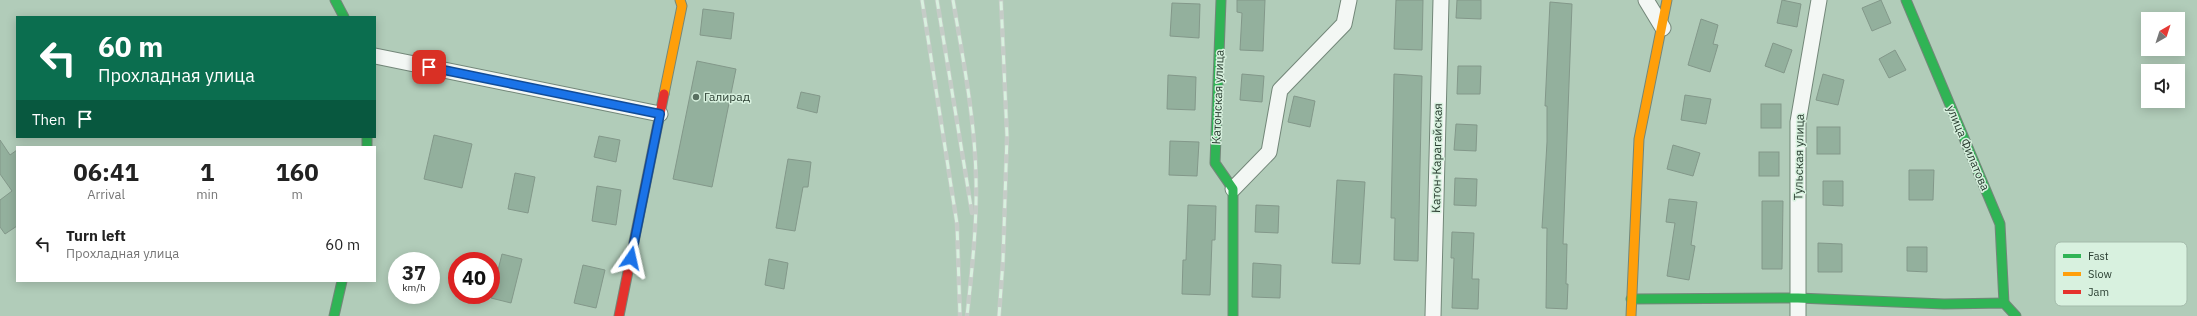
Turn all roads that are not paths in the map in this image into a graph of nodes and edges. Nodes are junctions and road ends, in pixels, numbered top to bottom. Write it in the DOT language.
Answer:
graph roads {
  1 [pos="335,0"];
  2 [pos="680,0"];
  3 [pos="1221,0"];
  4 [pos="1349,0"];
  5 [pos="1441,0"];
  6 [pos="1646,0"];
  7 [pos="1667,0"];
  8 [pos="1819,0"];
  9 [pos="1906,0"];
  10 [pos="343,16"];
  11 [pos="1663,28"];
  12 [pos="376,56"];
  13 [pos="660,114"];
  14 [pos="1233,189"];
  15 [pos="342,282"];
  16 [pos="1798,298"];
  17 [pos="1631,299"];
  18 [pos="2004,303"];
  19 [pos="1947,310"];
  20 [pos="334,316"];
  21 [pos="619,316"];
  22 [pos="1232,316"];
  23 [pos="1433,316"];
  24 [pos="1631,316"];
  25 [pos="1798,316"];
  26 [pos="2016,316"];
  1 -- 10 [label="main road"];
  2 -- 13 [label="main road"];
  3 -- 14 [label="main road, Катонская улица"];
  4 -- 14 [label="street"];
  5 -- 23 [label="street, Катон-Карагайская"];
  6 -- 11 [label="street"];
  7 -- 11 [label="main road"];
  8 -- 16 [label="street, Тульская улица"];
  9 -- 18 [label="main road, улица Филатова"];
  11 -- 17 [label="main road"];
  12 -- 13 [label="street"];
  13 -- 21 [label="main road"];
  14 -- 22 [label="main road"];
  15 -- 20 [label="main road"];
  16 -- 17 [label="main road"];
  16 -- 19 [label="main road"];
  16 -- 25 [label="street, Тульская улица"];
  17 -- 24 [label="main road"];
  18 -- 19 [label="main road"];
  18 -- 26 [label="main road"];
}
